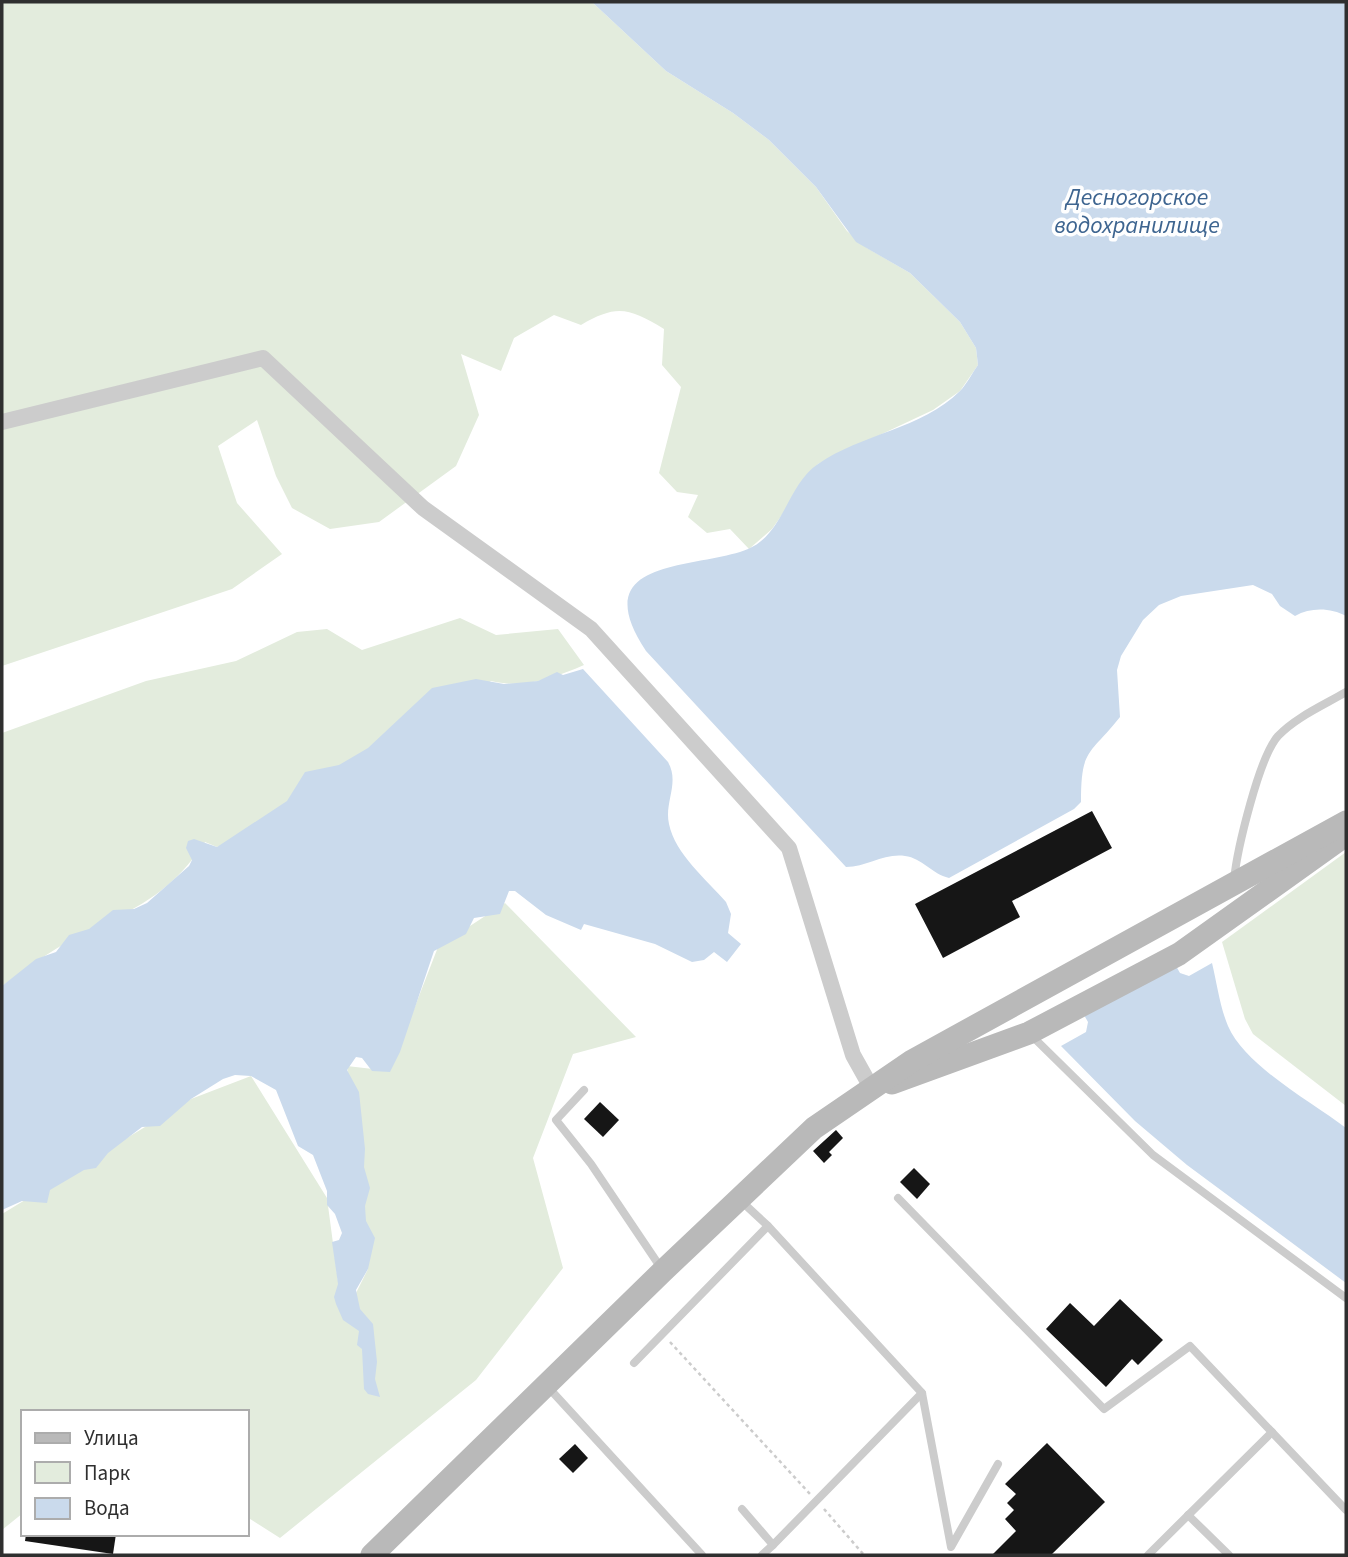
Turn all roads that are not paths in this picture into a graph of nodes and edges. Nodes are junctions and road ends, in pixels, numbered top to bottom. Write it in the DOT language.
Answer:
graph roads {
  1 [pos="2,422"];
  2 [pos="1346,692"];
  3 [pos="1346,822"];
  4 [pos="1346,835"];
  5 [pos="1233,886"];
  6 [pos="1029,1033"];
  7 [pos="872,1089"];
  8 [pos="584,1090"];
  9 [pos="738,1198"];
  10 [pos="898,1198"];
  11 [pos="768,1226"];
  12 [pos="663,1271"];
  13 [pos="1346,1298"];
  14 [pos="634,1363"];
  15 [pos="547,1386"];
  16 [pos="922,1394"];
  17 [pos="1272,1432"];
  18 [pos="998,1464"];
  19 [pos="742,1510"];
  20 [pos="1346,1510"];
  21 [pos="1188,1515"];
  22 [pos="773,1545"];
  23 [pos="372,1555"];
  24 [pos="702,1555"];
  25 [pos="762,1555"];
  26 [pos="1148,1555"];
  27 [pos="1229,1555"];
  1 -- 7 [label="street"];
  2 -- 5 [label="lane"];
  3 -- 5 [label="street"];
  4 -- 6 [label="street"];
  5 -- 7 [label="street"];
  6 -- 7 [label="street"];
  6 -- 13 [label="lane"];
  7 -- 9 [label="street"];
  8 -- 12 [label="lane"];
  9 -- 11 [label="lane"];
  9 -- 12 [label="street"];
  10 -- 17 [label="lane"];
  11 -- 14 [label="lane"];
  11 -- 16 [label="lane"];
  12 -- 15 [label="street"];
  15 -- 23 [label="street"];
  15 -- 24 [label="lane"];
  16 -- 18 [label="lane"];
  16 -- 22 [label="lane"];
  17 -- 20 [label="lane"];
  17 -- 21 [label="lane"];
  19 -- 22 [label="lane"];
  21 -- 26 [label="lane"];
  21 -- 27 [label="lane"];
  22 -- 25 [label="lane"];
}
